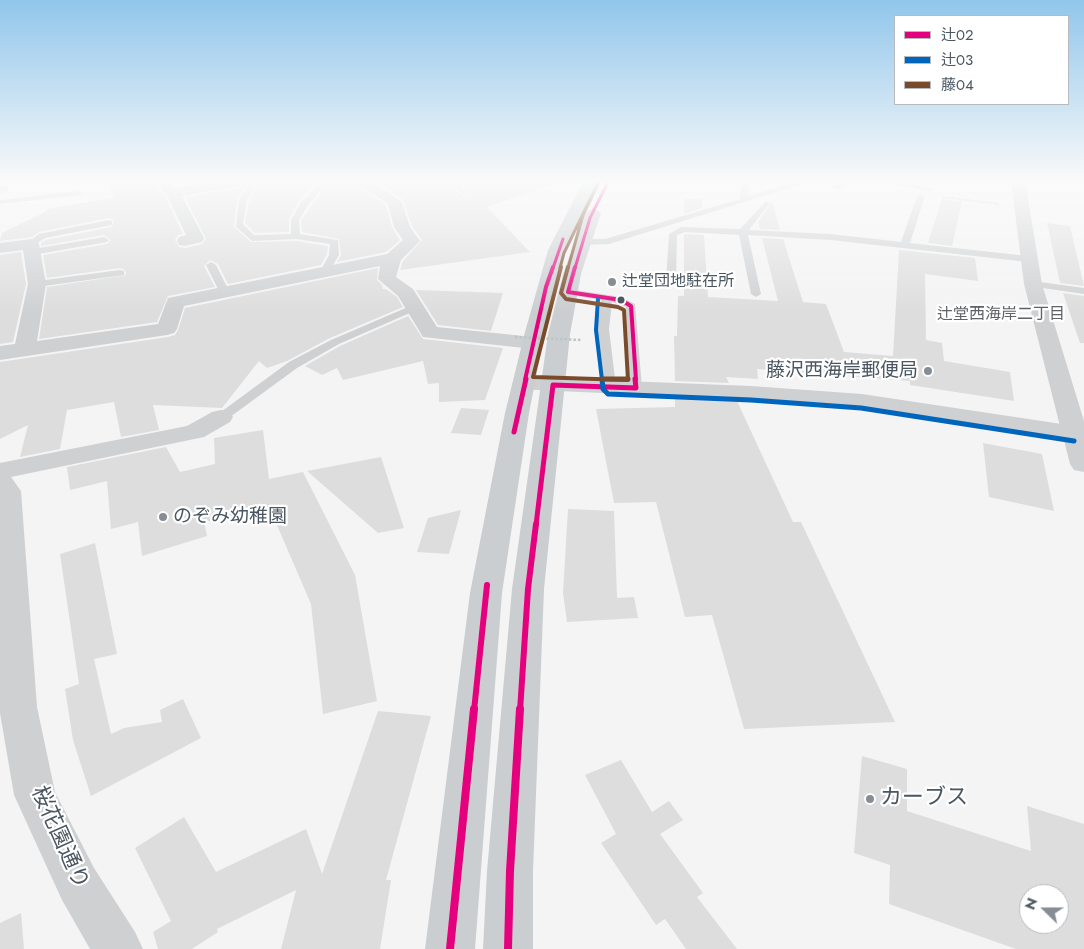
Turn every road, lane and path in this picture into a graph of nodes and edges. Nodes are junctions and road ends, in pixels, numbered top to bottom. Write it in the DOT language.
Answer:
graph roads {
  1 [pos="107,224"];
  2 [pos="189,224"];
  3 [pos="239,224"];
  4 [pos="295,224"];
  5 [pos="402,224"];
  6 [pos="569,224"];
  7 [pos="588,224"];
  8 [pos="664,224"];
  9 [pos="749,224"];
  10 [pos="914,224"];
  11 [pos="1024,224"];
  12 [pos="743,231"];
  13 [pos="296,236"];
  14 [pos="104,240"];
  15 [pos="185,241"];
  16 [pos="582,242"];
  17 [pos="905,244"];
  18 [pos="0,248"];
  19 [pos="32,248"];
  20 [pos="393,258"];
  21 [pos="1028,259"];
  22 [pos="211,265"];
  23 [pos="326,270"];
  24 [pos="120,273"];
  25 [pos="671,281"];
  26 [pos="37,284"];
  27 [pos="1033,284"];
  28 [pos="224,291"];
  29 [pos="1084,291"];
  30 [pos="568,292"];
  31 [pos="756,294"];
  32 [pos="604,297"];
  33 [pos="415,307"];
  34 [pos="524,340"];
  35 [pos="581,340"];
  36 [pos="25,349"];
  37 [pos="0,352"];
  38 [pos="538,384"];
  39 [pos="610,387"];
  40 [pos="636,388"];
  41 [pos="221,417"];
  42 [pos="1075,434"];
  43 [pos="1084,464"];
  44 [pos="0,471"];
  45 [pos="0,482"];
  46 [pos="8,647"];
  47 [pos="118,949"];
  48 [pos="450,949"];
  49 [pos="508,949"];
  1 -- 19 [label="lane"];
  2 -- 15 [label="street"];
  3 -- 13 [label="lane"];
  4 -- 13 [label="lane"];
  5 -- 20 [label="street"];
  6 -- 34 [label="main road"];
  7 -- 16 [label="main road"];
  8 -- 16 [label="lane"];
  9 -- 12 [label="lane"];
  10 -- 17 [label="lane"];
  11 -- 21 [label="street"];
  12 -- 17 [label="lane"];
  12 -- 25 [label="lane"];
  12 -- 31 [label="lane"];
  13 -- 23 [label="lane"];
  14 -- 19 [label="lane"];
  16 -- 30 [label="main road"];
  17 -- 21 [label="lane"];
  18 -- 19 [label="street"];
  19 -- 26 [label="street"];
  20 -- 23 [label="street"];
  20 -- 33 [label="street"];
  21 -- 27 [label="street"];
  22 -- 28 [label="lane"];
  23 -- 28 [label="street"];
  24 -- 26 [label="lane"];
  26 -- 36 [label="street"];
  27 -- 29 [label="lane"];
  27 -- 42 [label="street"];
  28 -- 36 [label="street"];
  30 -- 32 [label="lane"];
  30 -- 38 [label="main road"];
  32 -- 39 [label="lane"];
  32 -- 40 [label="lane"];
  33 -- 34 [label="street"];
  33 -- 41 [label="lane"];
  34 -- 35 [label="path, bridge"];
  34 -- 38 [label="main road"];
  36 -- 37 [label="street"];
  38 -- 39 [label="street"];
  38 -- 48 [label="main road"];
  38 -- 49 [label="main road"];
  39 -- 40 [label="street"];
  40 -- 42 [label="street"];
  41 -- 44 [label="street"];
  42 -- 43 [label="street"];
  45 -- 46 [label="street, 桜花園通り"];
  46 -- 47 [label="street, 桜花園通り"];
}
